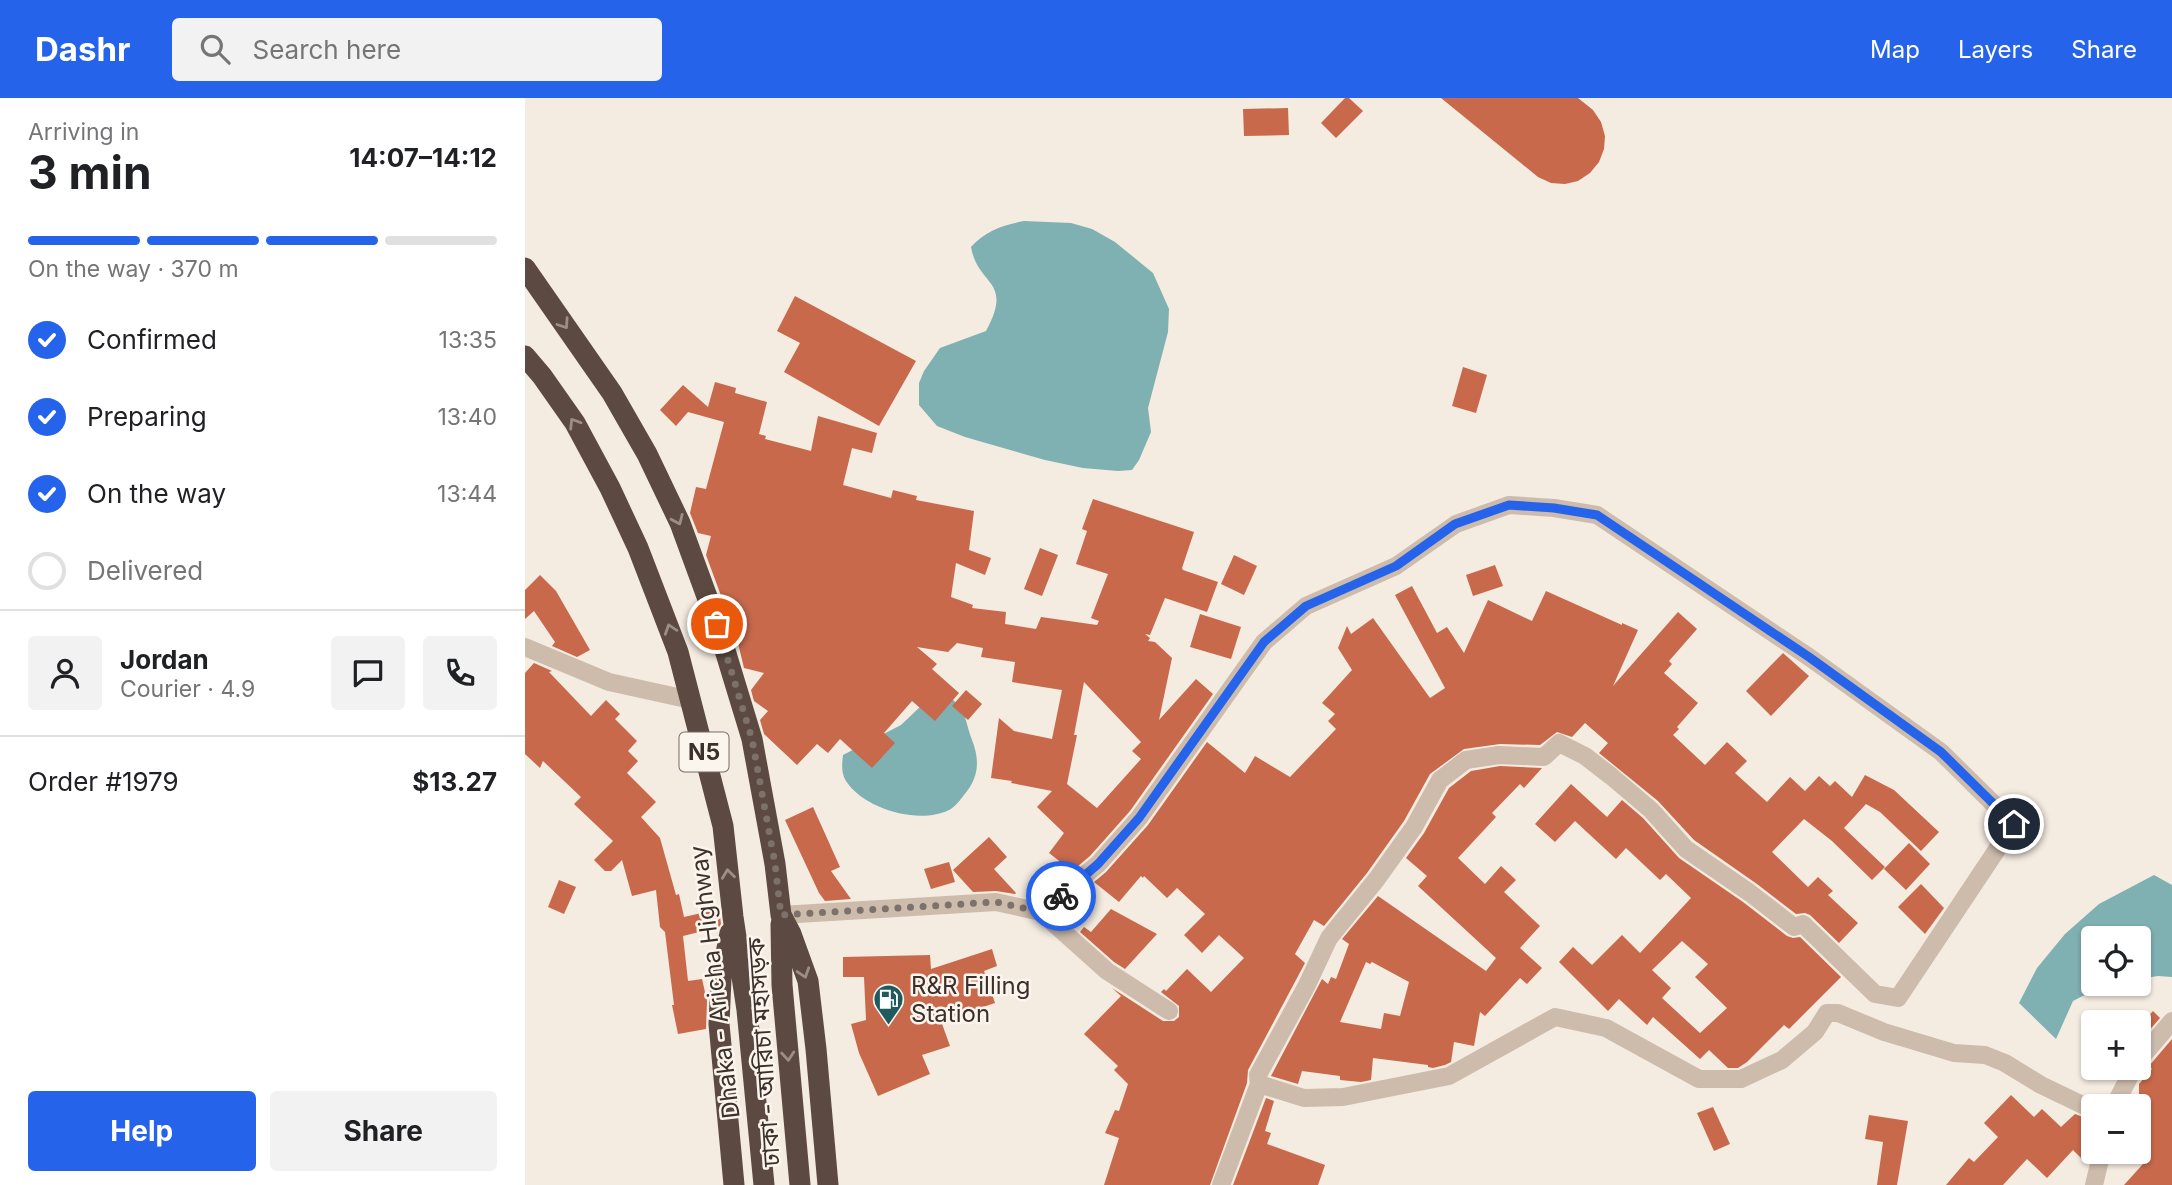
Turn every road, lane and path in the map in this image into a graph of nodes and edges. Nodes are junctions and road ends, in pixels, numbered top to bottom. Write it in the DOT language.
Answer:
graph roads {
  1 [pos="525,268"];
  2 [pos="525,356"];
  3 [pos="525,647"];
  4 [pos="691,700"];
  5 [pos="1041,912"];
  6 [pos="781,915"];
  7 [pos="733,917"];
  8 [pos="1169,1011"];
  9 [pos="2172,1021"];
  10 [pos="2151,1046"];
  11 [pos="1259,1084"];
  12 [pos="2081,1104"];
  13 [pos="2099,1164"];
  14 [pos="734,1185"];
  15 [pos="764,1185"];
  16 [pos="800,1185"];
  17 [pos="828,1185"];
  18 [pos="1221,1185"];
  19 [pos="2094,1185"];
  1 -- 6 [label="highway, ঢাকা - আরিচা মহাসড়ক / N5, one-way"];
  4 -- 2 [label="highway, Dhaka - Aricha Highway / N5, one-way"];
  3 -- 4 [label="street"];
  7 -- 4 [label="highway, Dhaka - Aricha Highway / N5, one-way"];
  5 -- 6 [label="street"];
  5 -- 8 [label="street"];
  5 -- 11 [label="street"];
  6 -- 16 [label="highway, ঢাকা - আরিচা মহাসড়ক / N5, one-way"];
  6 -- 17 [label="highway, ঢাকা - আরিচা মহাসড়ক / N5, one-way"];
  7 -- 14 [label="highway, ঢাকা - আরিচা মহাসড়ক"];
  7 -- 15 [label="highway, Dhaka - Aricha Highway / N5"];
  9 -- 10 [label="street"];
  11 -- 12 [label="street"];
  11 -- 18 [label="street"];
  13 -- 19 [label="street"];
}
